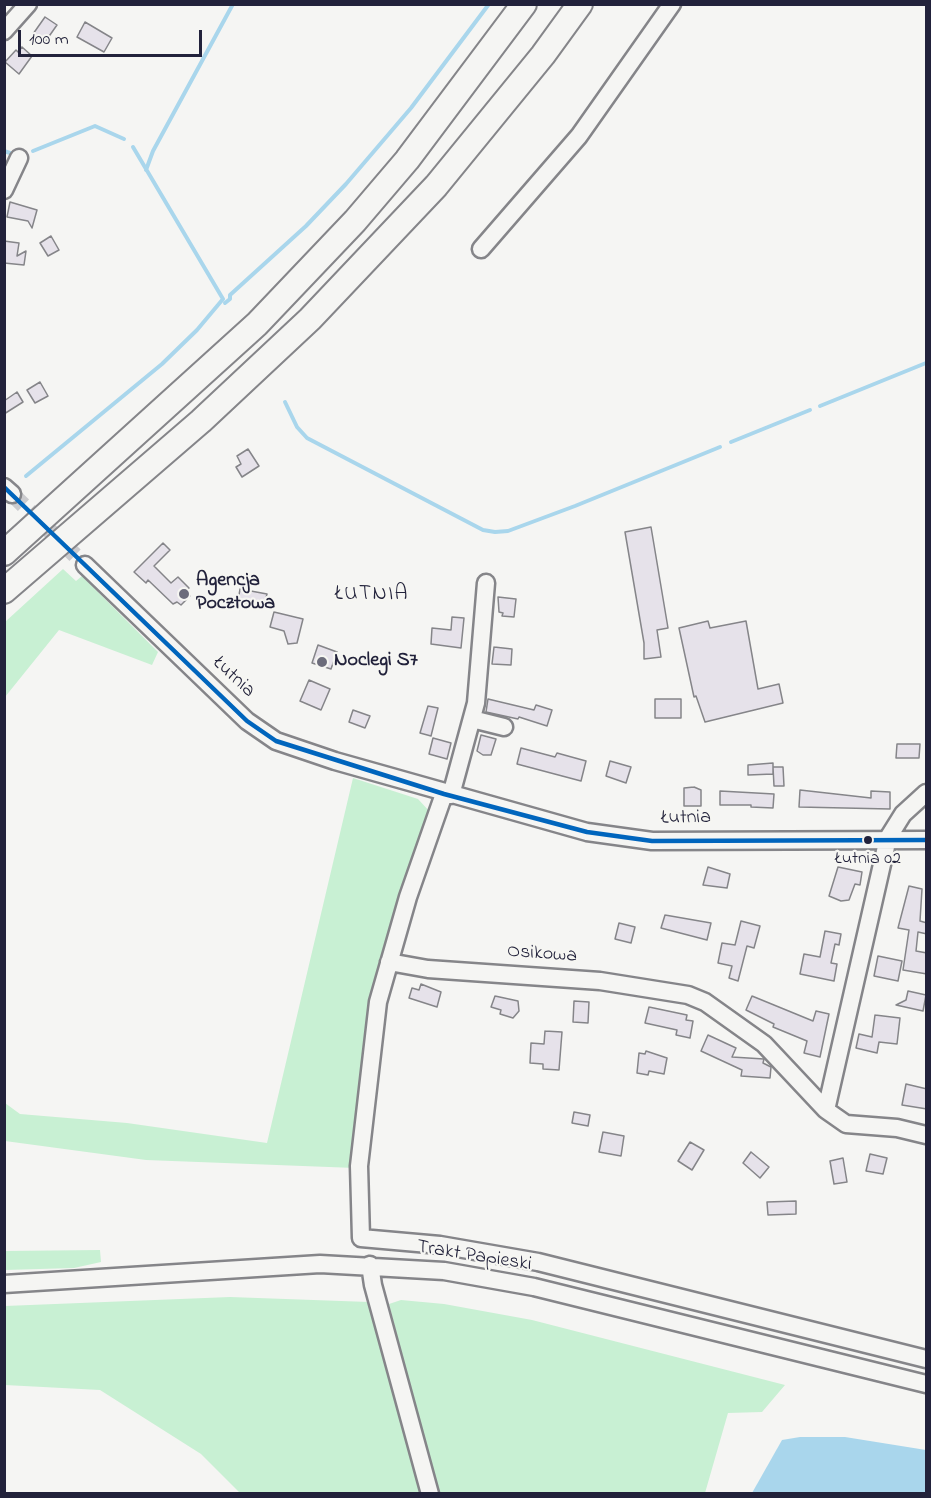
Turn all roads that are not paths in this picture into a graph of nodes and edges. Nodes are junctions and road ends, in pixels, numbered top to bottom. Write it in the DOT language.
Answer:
graph roads {
  1 [pos="28,4"];
  2 [pos="524,4"];
  3 [pos="580,4"];
  4 [pos="672,4"];
  5 [pos="4,31"];
  6 [pos="19,158"];
  7 [pos="4,190"];
  8 [pos="481,249"];
  9 [pos="4,553"];
  10 [pos="85,565"];
  11 [pos="486,583"];
  12 [pos="4,591"];
  13 [pos="472,719"];
  14 [pos="504,727"];
  15 [pos="927,793"];
  16 [pos="448,795"];
  17 [pos="888,838"];
  18 [pos="927,840"];
  19 [pos="389,962"];
  20 [pos="826,1110"];
  21 [pos="927,1135"];
  22 [pos="370,1265"];
  23 [pos="4,1284"];
  24 [pos="927,1359"];
  25 [pos="927,1384"];
  26 [pos="429,1494"];
  1 -- 5 [label="street"];
  2 -- 9 [label="highway"];
  3 -- 12 [label="highway"];
  4 -- 8 [label="street"];
  6 -- 7 [label="street"];
  10 -- 16 [label="street, Łutnia"];
  11 -- 13 [label="street"];
  13 -- 14 [label="street"];
  13 -- 16 [label="street"];
  15 -- 17 [label="street"];
  16 -- 17 [label="street, Łutnia"];
  16 -- 19 [label="street"];
  17 -- 18 [label="street, Łutnia"];
  17 -- 20 [label="street"];
  19 -- 20 [label="street, Osikowa"];
  19 -- 24 [label="street"];
  20 -- 21 [label="street, Osikowa"];
  22 -- 23 [label="street, Trakt Papieski"];
  22 -- 25 [label="street, Trakt Papieski"];
  22 -- 26 [label="street"];
}
